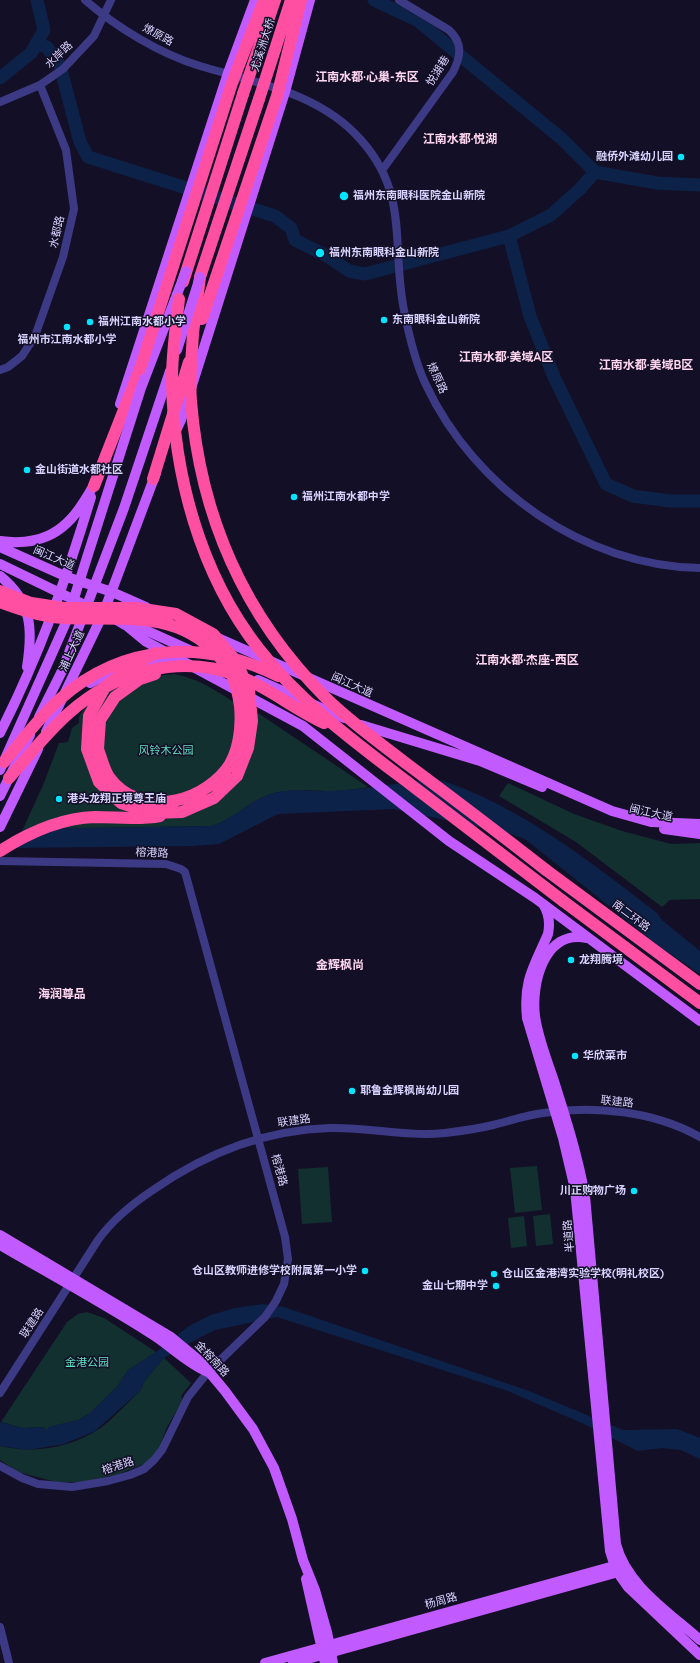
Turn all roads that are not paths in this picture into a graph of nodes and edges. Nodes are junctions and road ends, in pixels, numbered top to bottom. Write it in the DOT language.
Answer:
graph roads {
  1 [pos="85,0"];
  2 [pos="111,0"];
  3 [pos="255,0"];
  4 [pos="264,0"];
  5 [pos="275,0"];
  6 [pos="291,0"];
  7 [pos="301,0"];
  8 [pos="310,0"];
  9 [pos="399,0"];
  10 [pos="104,16"];
  11 [pos="228,73"];
  12 [pos="40,85"];
  13 [pos="285,92"];
  14 [pos="0,102"];
  15 [pos="382,168"];
  16 [pos="186,271"];
  17 [pos="200,277"];
  18 [pos="0,370"];
  19 [pos="153,479"];
  20 [pos="94,486"];
  21 [pos="0,541"];
  22 [pos="0,547"];
  23 [pos="0,564"];
  24 [pos="700,568"];
  25 [pos="0,576"];
  26 [pos="67,577"];
  27 [pos="0,591"];
  28 [pos="60,592"];
  29 [pos="112,592"];
  30 [pos="0,602"];
  31 [pos="103,614"];
  32 [pos="125,625"];
  33 [pos="156,653"];
  34 [pos="184,665"];
  35 [pos="25,683"];
  36 [pos="255,699"];
  37 [pos="62,701"];
  38 [pos="347,718"];
  39 [pos="336,728"];
  40 [pos="371,730"];
  41 [pos="0,733"];
  42 [pos="4,770"];
  43 [pos="0,796"];
  44 [pos="182,812"];
  45 [pos="700,824"];
  46 [pos="1,826"];
  47 [pos="700,834"];
  48 [pos="0,851"];
  49 [pos="0,861"];
  50 [pos="543,904"];
  51 [pos="587,938"];
  52 [pos="697,982"];
  53 [pos="682,989"];
  54 [pos="700,1003"];
  55 [pos="700,1009"];
  56 [pos="700,1021"];
  57 [pos="559,1111"];
  58 [pos="700,1137"];
  59 [pos="258,1138"];
  60 [pos="0,1235"];
  61 [pos="0,1245"];
  62 [pos="72,1282"];
  63 [pos="208,1372"];
  64 [pos="0,1393"];
  65 [pos="0,1466"];
  66 [pos="620,1568"];
  67 [pos="639,1592"];
  68 [pos="0,1627"];
  69 [pos="700,1640"];
  70 [pos="326,1652"];
  71 [pos="700,1655"];
  72 [pos="9,1663"];
  73 [pos="265,1663"];
  74 [pos="293,1663"];
  75 [pos="333,1663"];
  1 -- 10 [label="street, 燎原路"];
  2 -- 10 [label="street, 水岸路"];
  3 -- 11 [label="main road"];
  4 -- 20 [label="highway, bridge"];
  5 -- 16 [label="highway, 尤溪洲大桥, bridge"];
  6 -- 17 [label="highway, 尤溪洲大桥, bridge"];
  7 -- 19 [label="highway, bridge"];
  8 -- 13 [label="main road, 浦上大道"];
  9 -- 15 [label="street, 悦湖巷"];
  10 -- 11 [label="street, 燎原路"];
  10 -- 12 [label="street, 水岸路"];
  11 -- 13 [label="street, 燎原路"];
  11 -- 20 [label="main road"];
  12 -- 14 [label="street, 水岸路"];
  12 -- 18 [label="street, 水都路"];
  13 -- 15 [label="street, 燎原路"];
  13 -- 19 [label="main road, 浦上大道"];
  15 -- 24 [label="street, 燎原路"];
  16 -- 39 [label="highway, 尤溪洲大桥, bridge"];
  16 -- 42 [label="main road, bridge"];
  17 -- 38 [label="highway, 尤溪洲大桥, bridge"];
  17 -- 42 [label="main road, bridge"];
  19 -- 29 [label="main road, 浦上大道"];
  20 -- 21 [label="main road"];
  20 -- 26 [label="main road"];
  22 -- 26 [label="main road, 闽江大道"];
  23 -- 28 [label="main road, 闽江大道"];
  25 -- 35 [label="main road"];
  26 -- 28 [label="main road"];
  26 -- 29 [label="main road, 闽江大道"];
  27 -- 44 [label="highway, bridge"];
  28 -- 31 [label="main road, 闽江大道"];
  28 -- 35 [label="main road"];
  29 -- 31 [label="main road, 浦上大道"];
  29 -- 45 [label="main road, 闽江大道"];
  30 -- 34 [label="highway, bridge"];
  31 -- 32 [label="main road, 闽江大道"];
  31 -- 37 [label="main road, 浦上大道"];
  32 -- 34 [label="main road"];
  32 -- 40 [label="main road, 闽江大道"];
  33 -- 38 [label="highway, bridge"];
  33 -- 42 [label="highway, bridge"];
  33 -- 44 [label="highway, bridge"];
  34 -- 36 [label="main road"];
  34 -- 37 [label="main road"];
  34 -- 39 [label="highway, bridge"];
  34 -- 42 [label="highway, bridge"];
  35 -- 41 [label="main road"];
  36 -- 40 [label="main road"];
  36 -- 50 [label="main road"];
  37 -- 46 [label="main road, 浦上大道"];
  38 -- 52 [label="highway, 南二环路, bridge"];
  39 -- 53 [label="highway, bridge"];
  40 -- 47 [label="main road, 闽江大道"];
  42 -- 43 [label="main road, bridge"];
  44 -- 48 [label="highway, bridge"];
  49 -- 59 [label="street, 榕港路"];
  50 -- 51 [label="main road"];
  50 -- 57 [label="main road, 半道路"];
  51 -- 56 [label="main road"];
  51 -- 57 [label="main road, 半道路"];
  53 -- 54 [label="highway"];
  53 -- 55 [label="highway"];
  57 -- 58 [label="street, 联建路"];
  57 -- 59 [label="street, 联建路"];
  57 -- 66 [label="main road, 半道路"];
  59 -- 62 [label="street, 联建路"];
  59 -- 63 [label="street, 榕港路"];
  60 -- 62 [label="main road, 金榕南路"];
  61 -- 62 [label="main road"];
  62 -- 63 [label="main road, 金榕南路"];
  62 -- 64 [label="street, 联建路"];
  63 -- 65 [label="street, 榕港路"];
  63 -- 70 [label="main road, 金榕南路"];
  66 -- 67 [label="main road, 半道路"];
  66 -- 70 [label="main road, 杨周路"];
  67 -- 69 [label="main road"];
  67 -- 71 [label="main road"];
  68 -- 72 [label="street"];
  70 -- 73 [label="main road, 杨周路"];
  70 -- 74 [label="main road, 杨周路"];
  70 -- 75 [label="main road, 金榕南路"];
}
